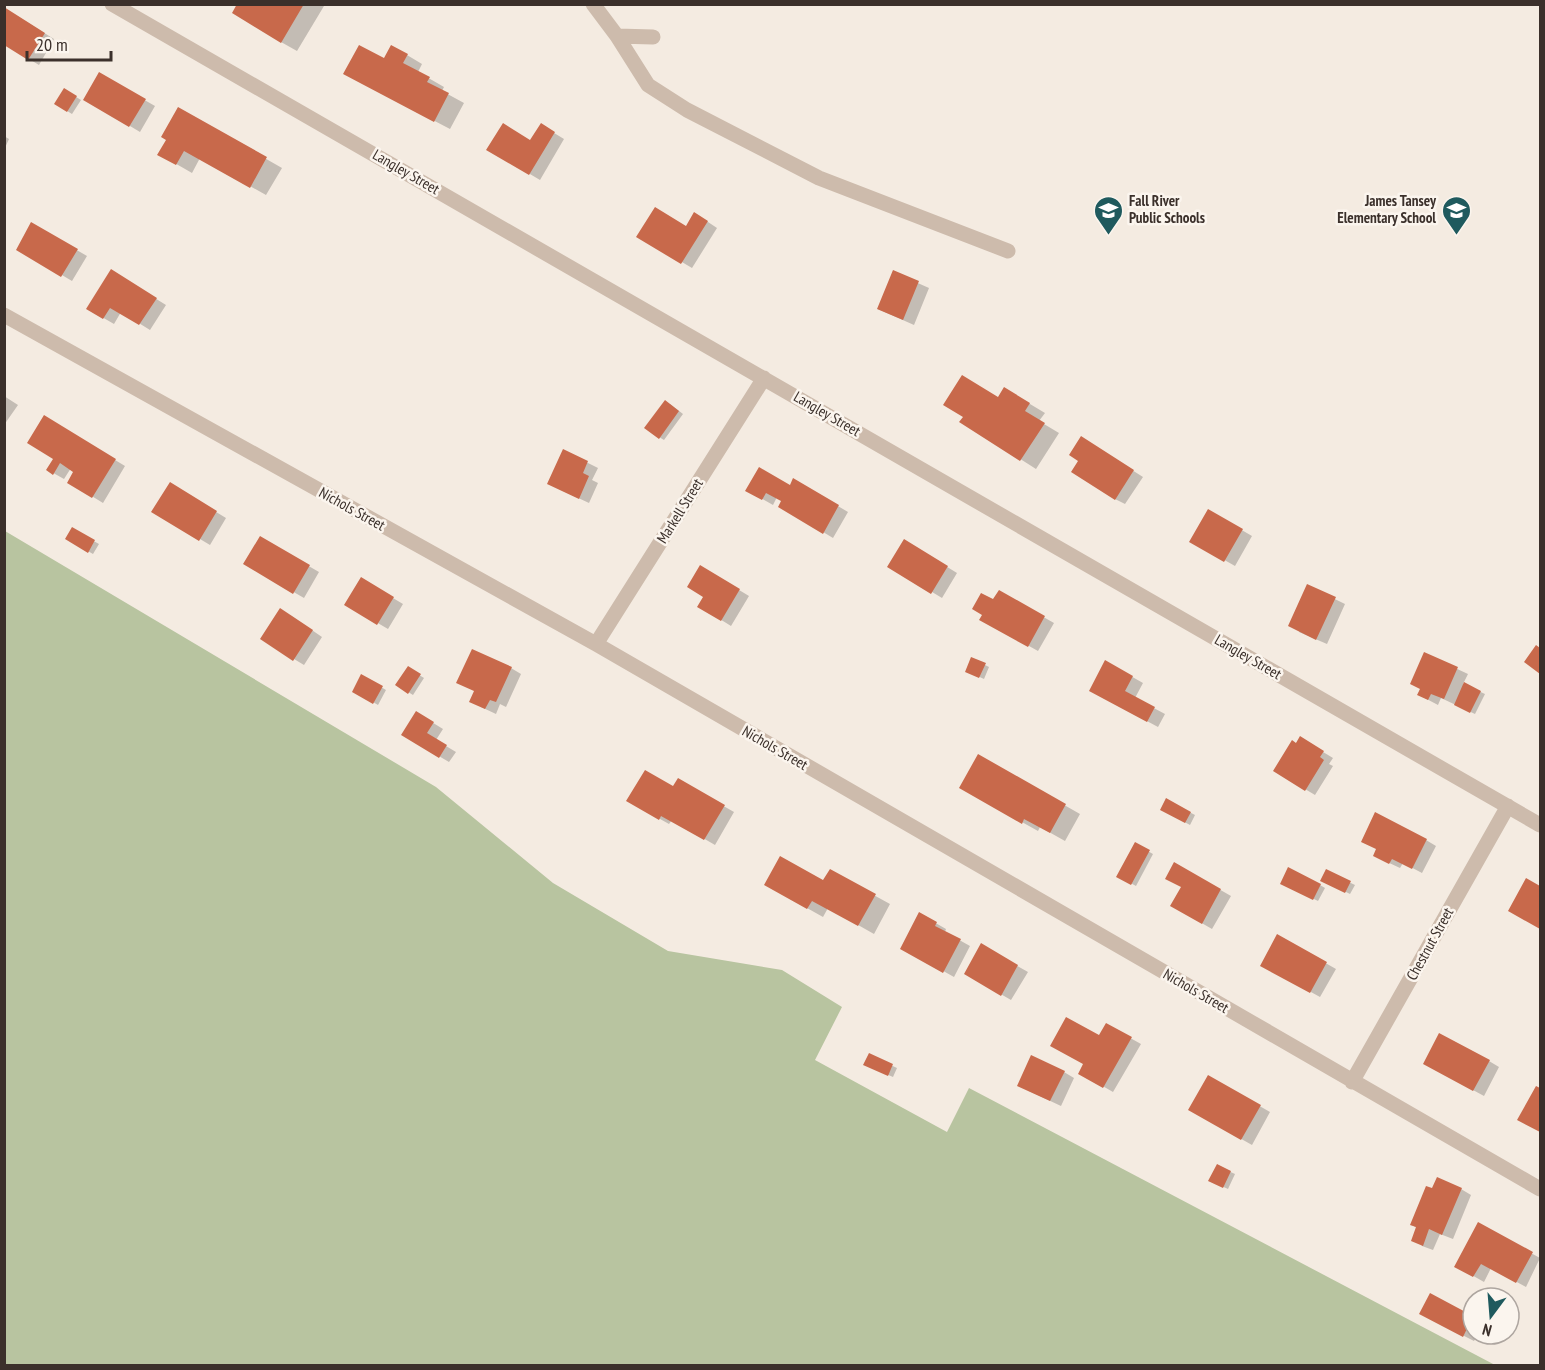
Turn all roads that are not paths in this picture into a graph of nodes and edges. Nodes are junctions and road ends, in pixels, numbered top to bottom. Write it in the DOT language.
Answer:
graph roads {
  1 [pos="112,4"];
  2 [pos="594,4"];
  3 [pos="617,36"];
  4 [pos="653,37"];
  5 [pos="1008,250"];
  6 [pos="4,315"];
  7 [pos="764,378"];
  8 [pos="596,644"];
  9 [pos="1508,806"];
  10 [pos="1540,825"];
  11 [pos="1352,1082"];
  12 [pos="1540,1190"];
  1 -- 7 [label="street, Langley Street"];
  2 -- 3 [label="street"];
  3 -- 4 [label="street"];
  3 -- 5 [label="street"];
  6 -- 8 [label="street, Nichols Street"];
  7 -- 8 [label="street, Markell Street"];
  7 -- 9 [label="street, Langley Street"];
  8 -- 11 [label="street, Nichols Street"];
  9 -- 10 [label="street, Langley Street"];
  9 -- 11 [label="street, Chestnut Street"];
  11 -- 12 [label="street, Nichols Street"];
}
